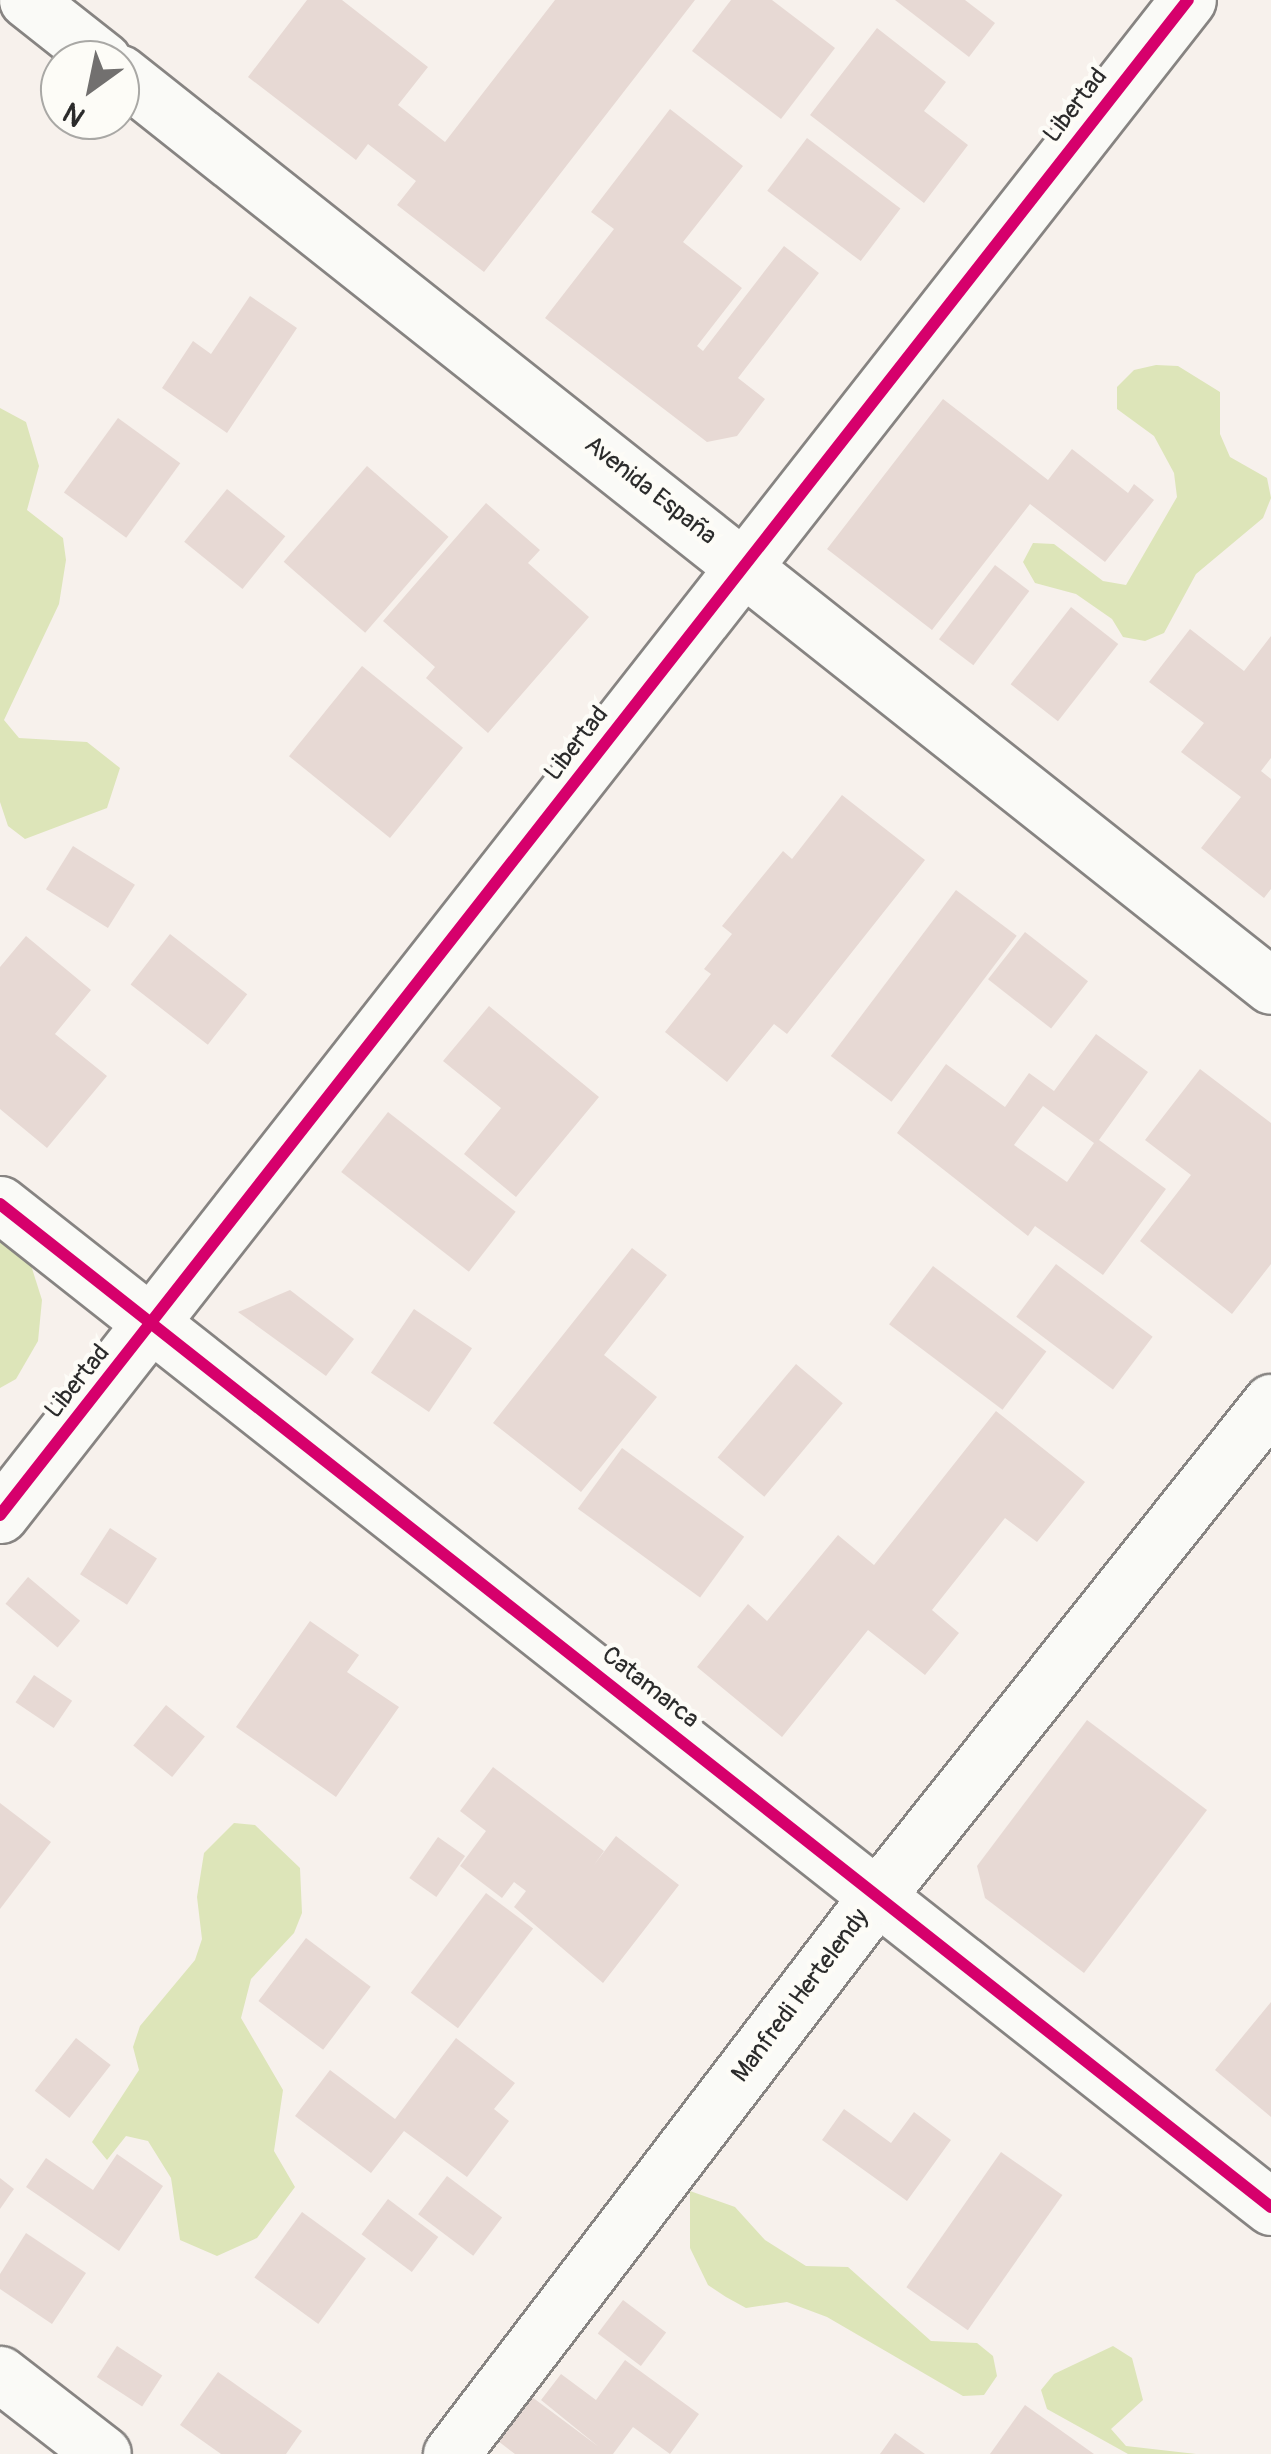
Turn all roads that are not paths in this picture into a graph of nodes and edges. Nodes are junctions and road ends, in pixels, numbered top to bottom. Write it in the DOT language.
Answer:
graph roads {
  1 [pos="27,0"];
  2 [pos="1188,0"];
  3 [pos="78,40"];
  4 [pos="140,89"];
  5 [pos="744,566"];
  6 [pos="1271,986"];
  7 [pos="0,1204"];
  8 [pos="153,1324"];
  9 [pos="1271,1402"];
  10 [pos="0,1515"];
  11 [pos="877,1896"];
  12 [pos="1271,2207"];
  13 [pos="0,2374"];
  14 [pos="102,2454"];
  15 [pos="451,2454"];
  1 -- 3 [label="street"];
  2 -- 5 [label="street, Libertad"];
  4 -- 5 [label="street, Avenida España"];
  5 -- 6 [label="street, Avenida España"];
  5 -- 8 [label="street, Libertad"];
  7 -- 8 [label="street, Catamarca"];
  8 -- 10 [label="street, Libertad"];
  8 -- 11 [label="street, Catamarca"];
  9 -- 11 [label="street, Manfredi Hertelendy"];
  11 -- 12 [label="street, Catamarca"];
  11 -- 15 [label="street, Manfredi Hertelendy"];
  13 -- 14 [label="street"];
}
